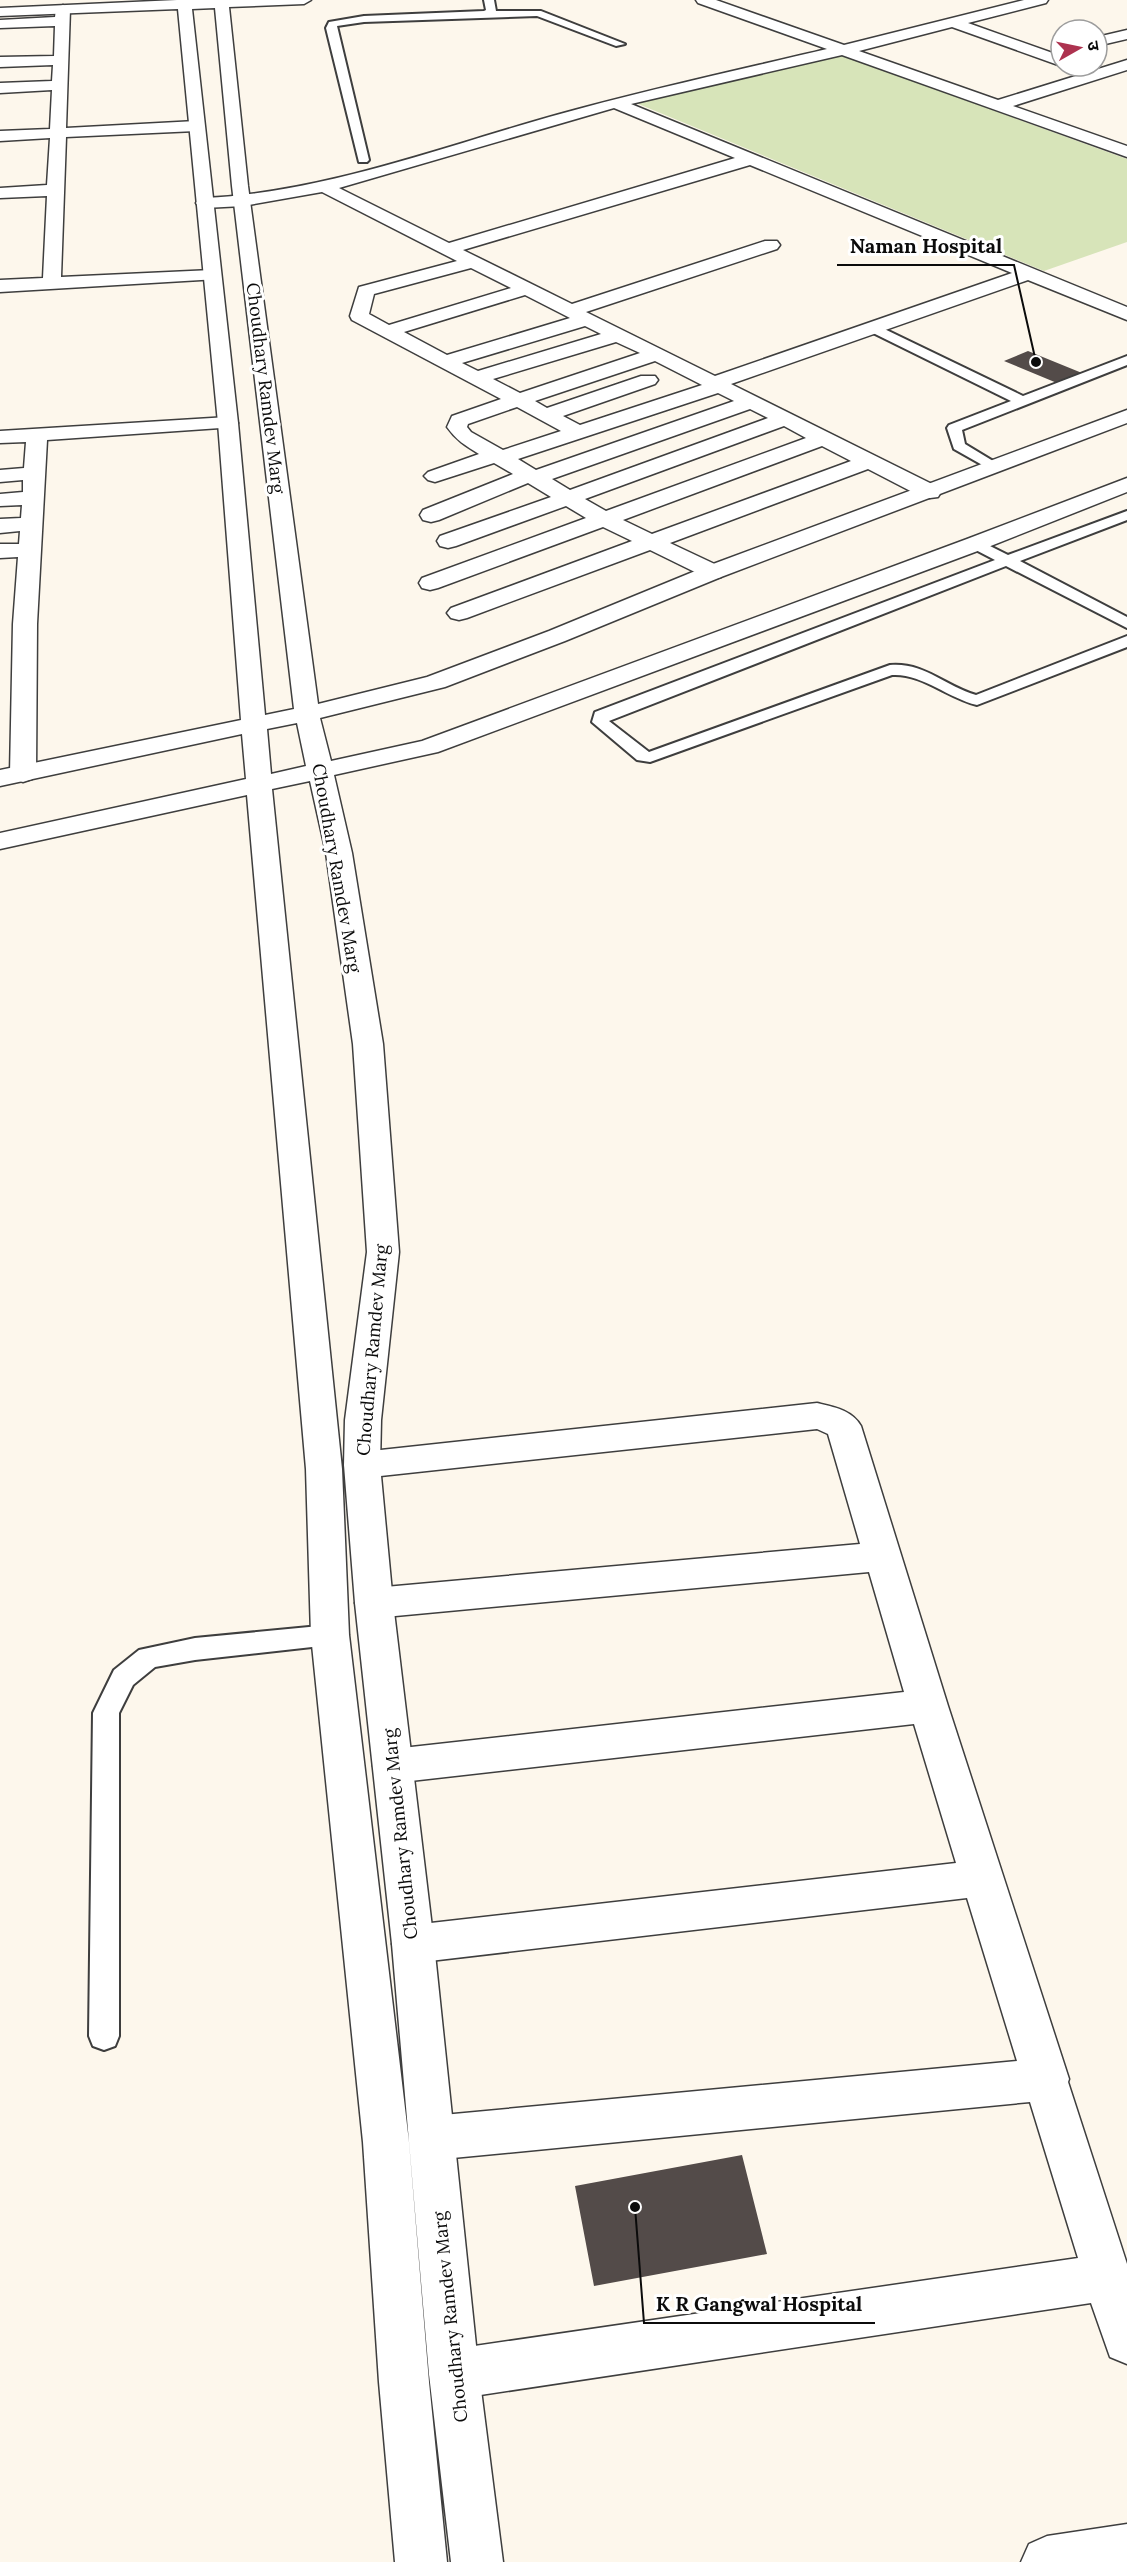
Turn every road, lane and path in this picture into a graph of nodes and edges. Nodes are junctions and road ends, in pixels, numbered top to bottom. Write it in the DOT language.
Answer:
graph roads {
  1 [pos="97,0"];
  2 [pos="304,0"];
  3 [pos="489,0"];
  4 [pos="703,0"];
  5 [pos="1041,0"];
  6 [pos="184,2"];
  7 [pos="221,2"];
  8 [pos="0,4"];
  9 [pos="69,8"];
  10 [pos="0,12"];
  11 [pos="486,14"];
  12 [pos="952,22"];
  13 [pos="0,24"];
  14 [pos="1127,34"];
  15 [pos="1109,39"];
  16 [pos="620,44"];
  17 [pos="844,50"];
  18 [pos="1049,54"];
  19 [pos="60,60"];
  20 [pos="0,62"];
  21 [pos="1127,65"];
  22 [pos="1109,70"];
  23 [pos="1084,78"];
  24 [pos="60,85"];
  25 [pos="0,88"];
  26 [pos="615,103"];
  27 [pos="996,106"];
  28 [pos="196,126"];
  29 [pos="59,133"];
  30 [pos="0,136"];
  31 [pos="1127,138"];
  32 [pos="1106,144"];
  33 [pos="1127,152"];
  34 [pos="751,159"];
  35 [pos="363,160"];
  36 [pos="324,187"];
  37 [pos="55,190"];
  38 [pos="0,193"];
  39 [pos="243,201"];
  40 [pos="205,203"];
  41 [pos="771,245"];
  42 [pos="447,249"];
  43 [pos="473,262"];
  44 [pos="1030,273"];
  45 [pos="212,274"];
  46 [pos="499,275"];
  47 [pos="477,281"];
  48 [pos="52,283"];
  49 [pos="0,286"];
  50 [pos="527,289"];
  51 [pos="380,310"];
  52 [pos="536,311"];
  53 [pos="571,311"];
  54 [pos="1127,314"];
  55 [pos="359,316"];
  56 [pos="874,328"];
  57 [pos="388,332"];
  58 [pos="618,335"];
  59 [pos="438,340"];
  60 [pos="416,346"];
  61 [pos="657,354"];
  62 [pos="1127,360"];
  63 [pos="445,362"];
  64 [pos="684,368"];
  65 [pos="476,378"];
  66 [pos="717,385"];
  67 [pos="517,399"];
  68 [pos="1023,401"];
  69 [pos="752,402"];
  70 [pos="545,415"];
  71 [pos="1127,416"];
  72 [pos="785,418"];
  73 [pos="228,423"];
  74 [pos="578,432"];
  75 [pos="0,437"];
  76 [pos="824,438"];
  77 [pos="36,442"];
  78 [pos="0,453"];
  79 [pos="498,457"];
  80 [pos="867,462"];
  81 [pos="993,467"];
  82 [pos="34,474"];
  83 [pos="0,476"];
  84 [pos="435,476"];
  85 [pos="532,477"];
  86 [pos="1127,484"];
  87 [pos="930,492"];
  88 [pos="33,498"];
  89 [pos="567,498"];
  90 [pos="0,500"];
  91 [pos="431,515"];
  92 [pos="1127,515"];
  93 [pos="602,518"];
  94 [pos="32,524"];
  95 [pos="0,526"];
  96 [pos="448,541"];
  97 [pos="648,542"];
  98 [pos="975,544"];
  99 [pos="30,550"];
  100 [pos="0,551"];
  101 [pos="1009,562"];
  102 [pos="712,572"];
  103 [pos="430,583"];
  104 [pos="459,613"];
  105 [pos="1127,623"];
  106 [pos="26,624"];
  107 [pos="0,626"];
  108 [pos="1127,641"];
  109 [pos="24,656"];
  110 [pos="0,658"];
  111 [pos="12,688"];
  112 [pos="307,713"];
  113 [pos="12,719"];
  114 [pos="252,724"];
  115 [pos="321,771"];
  116 [pos="11,776"];
  117 [pos="261,784"];
  118 [pos="0,841"];
  119 [pos="362,1465"];
  120 [pos="883,1556"];
  121 [pos="374,1603"];
  122 [pos="330,1635"];
  123 [pos="928,1706"];
  124 [pos="393,1766"];
  125 [pos="982,1878"];
  126 [pos="412,1944"];
  127 [pos="104,2036"];
  128 [pos="1047,2079"];
  129 [pos="432,2138"];
  130 [pos="1108,2277"];
  131 [pos="1127,2340"];
  132 [pos="454,2374"];
  133 [pos="1127,2550"];
  134 [pos="421,2562"];
  135 [pos="477,2562"];
  136 [pos="1047,2562"];
  1 -- 9 [label="street"];
  2 -- 7 [label="street"];
  3 -- 11 [label="lane"];
  4 -- 17 [label="street"];
  5 -- 12 [label="street"];
  6 -- 7 [label="street"];
  6 -- 9 [label="street"];
  6 -- 28 [label="street"];
  7 -- 39 [label="street, Choudhary Ramdev Marg"];
  8 -- 9 [label="street"];
  9 -- 10 [label="street"];
  9 -- 13 [label="street"];
  9 -- 19 [label="street"];
  11 -- 16 [label="lane"];
  11 -- 35 [label="lane"];
  12 -- 17 [label="street"];
  12 -- 18 [label="street"];
  14 -- 15 [label="street"];
  17 -- 26 [label="street"];
  17 -- 27 [label="street"];
  19 -- 20 [label="street"];
  19 -- 24 [label="street"];
  21 -- 22 [label="street"];
  23 -- 27 [label="street"];
  24 -- 25 [label="street"];
  24 -- 29 [label="street"];
  26 -- 34 [label="street"];
  26 -- 36 [label="street"];
  27 -- 32 [label="street"];
  28 -- 29 [label="street"];
  28 -- 40 [label="street"];
  29 -- 30 [label="street"];
  29 -- 37 [label="street"];
  31 -- 32 [label="street"];
  32 -- 33 [label="street"];
  34 -- 42 [label="street"];
  34 -- 44 [label="street"];
  36 -- 39 [label="street"];
  36 -- 42 [label="street"];
  37 -- 38 [label="street"];
  37 -- 48 [label="street"];
  39 -- 40 [label="street"];
  39 -- 112 [label="street, Choudhary Ramdev Marg"];
  40 -- 45 [label="street"];
  41 -- 53 [label="street"];
  42 -- 43 [label="street"];
  43 -- 46 [label="street"];
  43 -- 55 [label="street"];
  44 -- 54 [label="street"];
  44 -- 56 [label="street"];
  45 -- 48 [label="street"];
  45 -- 73 [label="street"];
  46 -- 47 [label="street"];
  46 -- 50 [label="street"];
  48 -- 49 [label="street"];
  50 -- 53 [label="street"];
  50 -- 57 [label="street"];
  51 -- 55 [label="street"];
  52 -- 53 [label="street"];
  53 -- 58 [label="street"];
  53 -- 63 [label="street"];
  55 -- 57 [label="street"];
  56 -- 66 [label="street"];
  56 -- 68 [label="lane"];
  57 -- 60 [label="street"];
  58 -- 61 [label="street"];
  58 -- 65 [label="street"];
  59 -- 60 [label="street"];
  60 -- 63 [label="street"];
  61 -- 64 [label="street"];
  61 -- 67 [label="street"];
  62 -- 68 [label="lane"];
  63 -- 65 [label="street"];
  64 -- 66 [label="street"];
  64 -- 70 [label="street"];
  65 -- 67 [label="street"];
  66 -- 69 [label="street"];
  66 -- 74 [label="street"];
  67 -- 70 [label="street"];
  67 -- 79 [label="street"];
  68 -- 81 [label="lane"];
  69 -- 72 [label="street"];
  69 -- 85 [label="street"];
  70 -- 74 [label="street"];
  71 -- 81 [label="street"];
  72 -- 76 [label="street"];
  72 -- 89 [label="street"];
  73 -- 77 [label="street"];
  73 -- 114 [label="street"];
  74 -- 79 [label="street"];
  75 -- 77 [label="street"];
  76 -- 80 [label="street"];
  76 -- 93 [label="street"];
  77 -- 78 [label="street"];
  77 -- 82 [label="street"];
  79 -- 84 [label="street"];
  79 -- 85 [label="street"];
  80 -- 87 [label="street"];
  80 -- 97 [label="street"];
  81 -- 87 [label="street"];
  82 -- 83 [label="street"];
  82 -- 88 [label="street"];
  85 -- 89 [label="street"];
  85 -- 91 [label="street"];
  86 -- 98 [label="street"];
  87 -- 102 [label="street"];
  88 -- 90 [label="street"];
  88 -- 94 [label="street"];
  89 -- 93 [label="street"];
  89 -- 96 [label="street"];
  92 -- 101 [label="lane"];
  93 -- 97 [label="street"];
  93 -- 103 [label="street"];
  94 -- 95 [label="street"];
  94 -- 99 [label="street"];
  97 -- 102 [label="street"];
  97 -- 104 [label="street"];
  98 -- 101 [label="lane"];
  98 -- 115 [label="street"];
  99 -- 100 [label="street"];
  99 -- 106 [label="street"];
  101 -- 105 [label="lane"];
  101 -- 108 [label="lane"];
  102 -- 112 [label="street"];
  106 -- 107 [label="street"];
  106 -- 109 [label="street"];
  109 -- 110 [label="street"];
  109 -- 111 [label="street"];
  111 -- 113 [label="street"];
  112 -- 114 [label="street"];
  112 -- 115 [label="street, Choudhary Ramdev Marg"];
  113 -- 116 [label="street"];
  114 -- 116 [label="street"];
  114 -- 117 [label="street"];
  115 -- 117 [label="street"];
  115 -- 119 [label="street, Choudhary Ramdev Marg"];
  117 -- 118 [label="street"];
  117 -- 122 [label="street"];
  119 -- 120 [label="street"];
  119 -- 121 [label="street, Choudhary Ramdev Marg"];
  120 -- 121 [label="street"];
  120 -- 123 [label="street"];
  121 -- 124 [label="street, Choudhary Ramdev Marg"];
  122 -- 127 [label="lane"];
  122 -- 134 [label="street"];
  123 -- 124 [label="street"];
  123 -- 125 [label="street"];
  124 -- 126 [label="street, Choudhary Ramdev Marg"];
  125 -- 126 [label="street"];
  125 -- 128 [label="street"];
  126 -- 129 [label="street, Choudhary Ramdev Marg"];
  128 -- 129 [label="street"];
  128 -- 130 [label="street"];
  129 -- 132 [label="street, Choudhary Ramdev Marg"];
  130 -- 131 [label="street"];
  130 -- 132 [label="street"];
  132 -- 135 [label="street, Choudhary Ramdev Marg"];
  133 -- 136 [label="street"];
}
